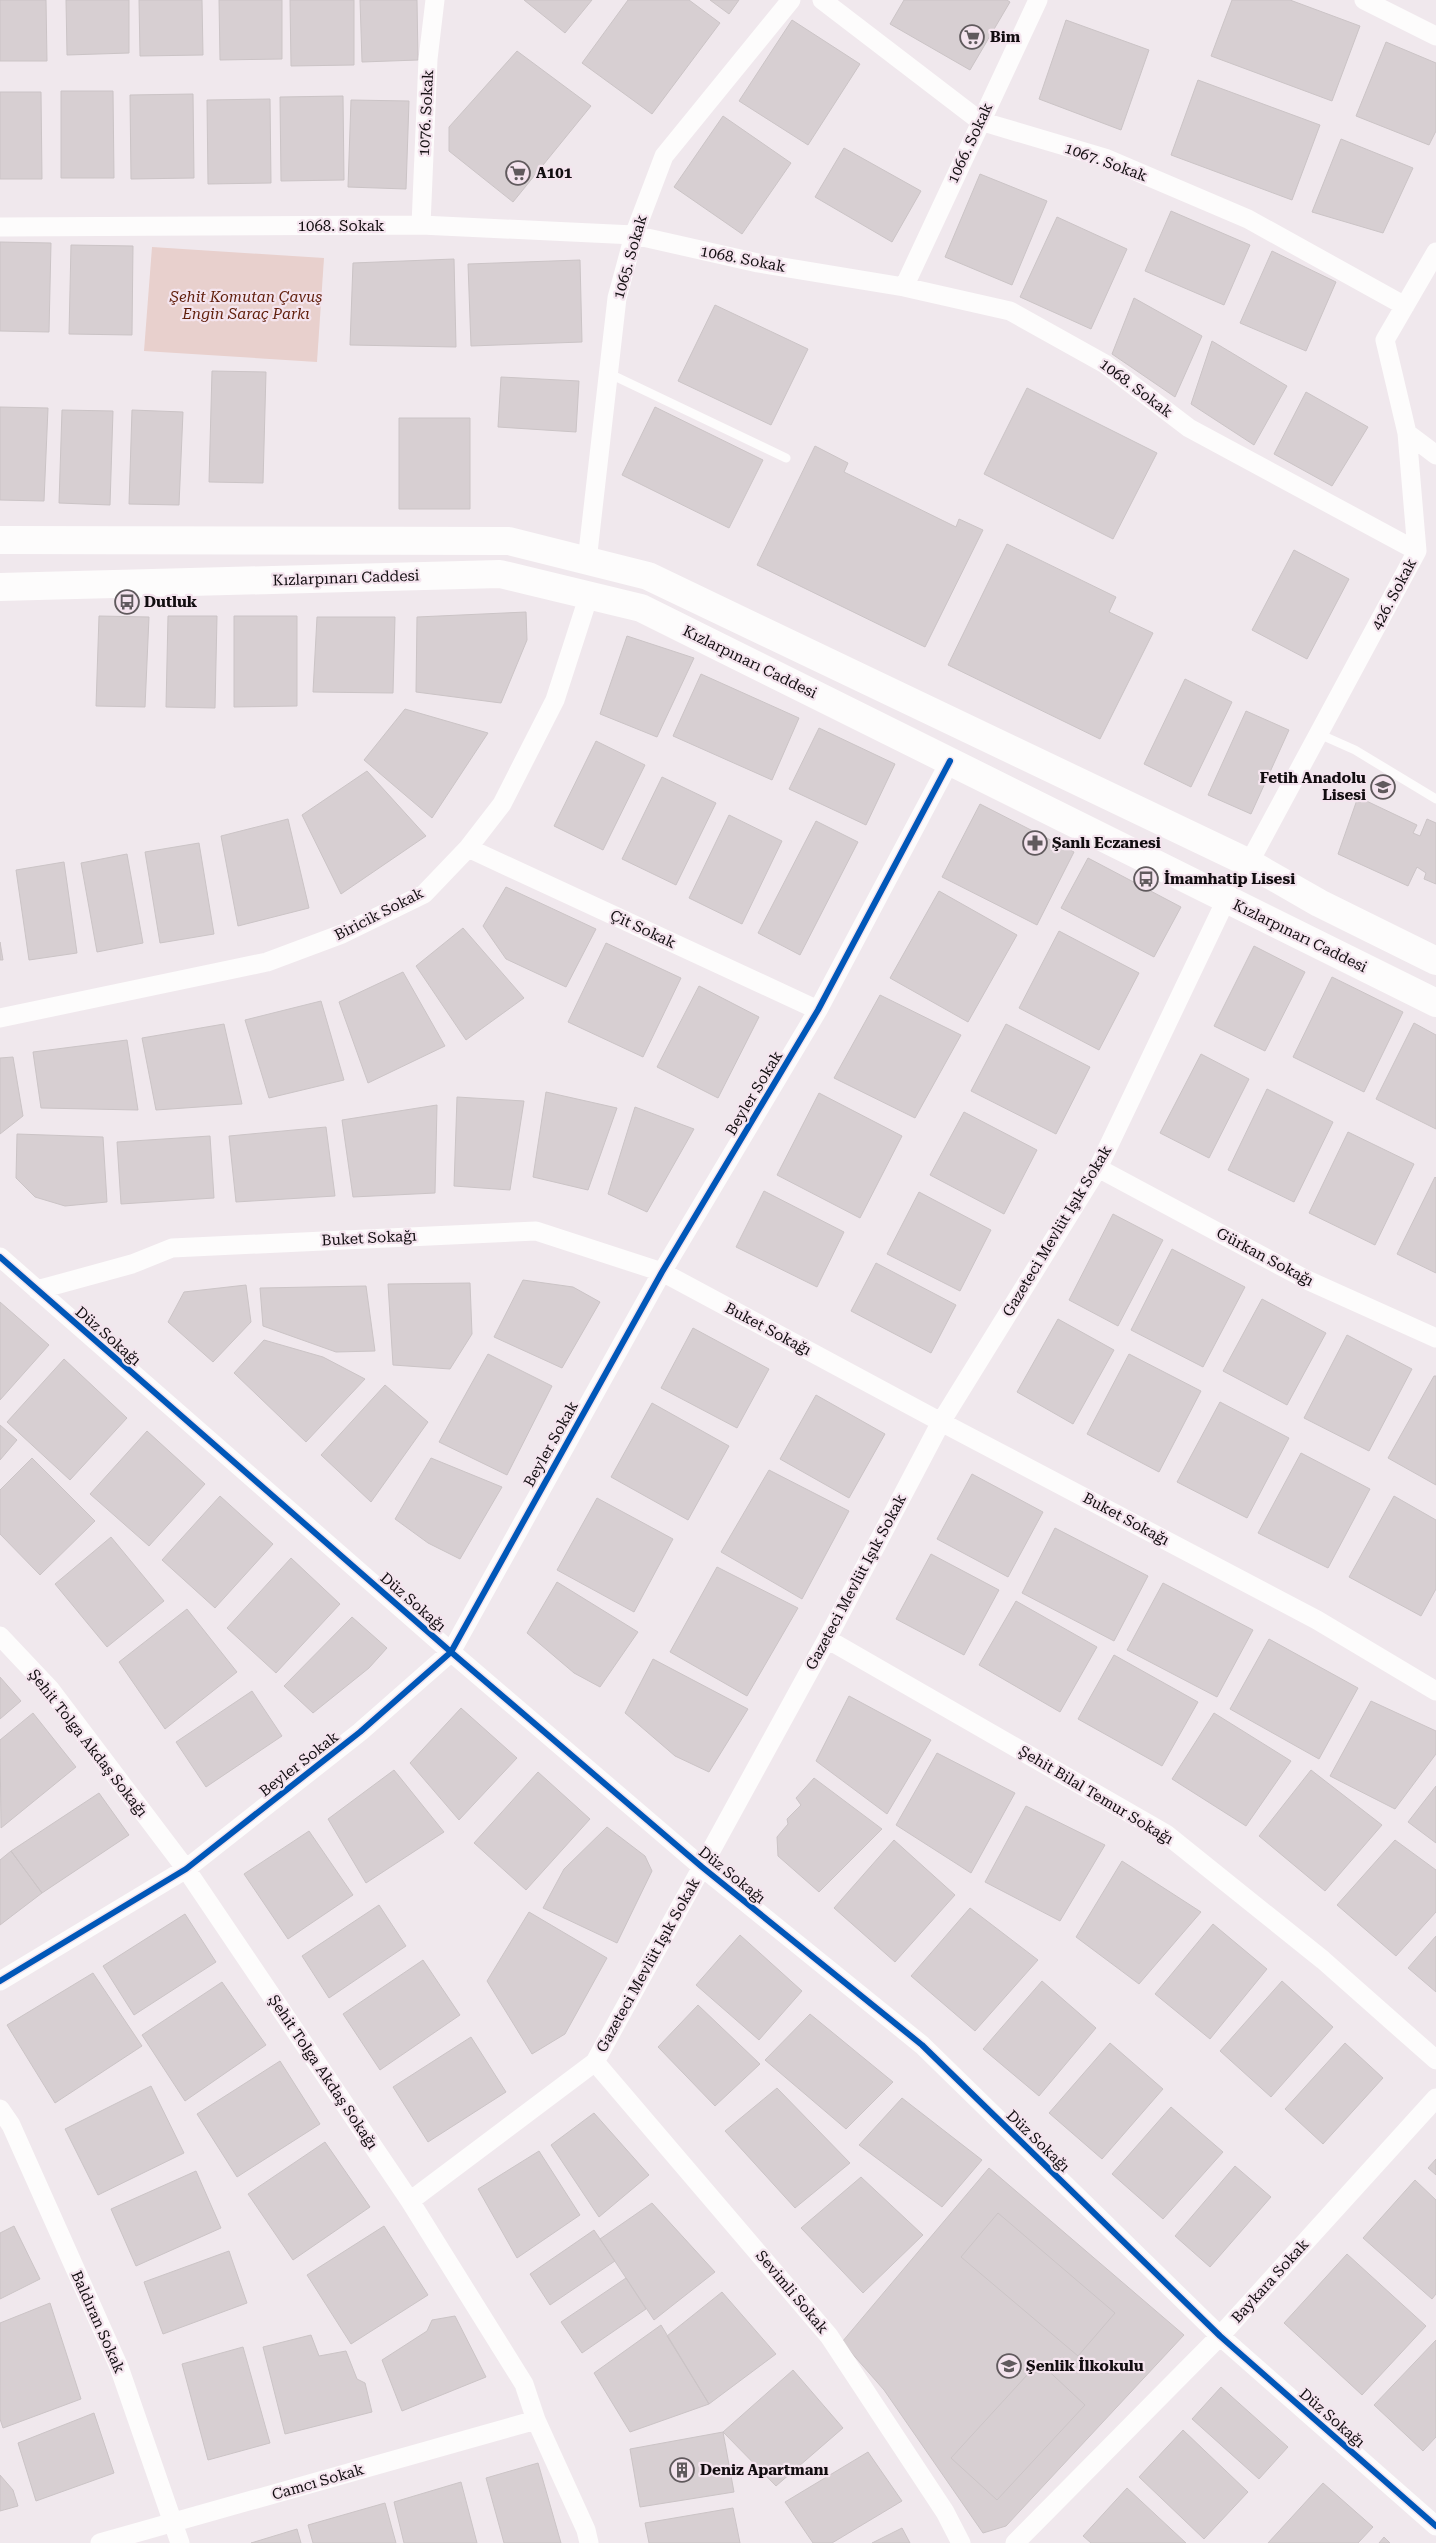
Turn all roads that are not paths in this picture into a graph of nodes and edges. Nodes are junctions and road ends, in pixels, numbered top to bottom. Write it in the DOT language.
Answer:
graph roads {
  1 [pos="434,0"];
  2 [pos="791,0"];
  3 [pos="822,0"];
  4 [pos="1038,0"];
  5 [pos="1364,0"];
  6 [pos="1436,36"];
  7 [pos="980,121"];
  8 [pos="421,225"];
  9 [pos="0,227"];
  10 [pos="634,235"];
  11 [pos="1436,252"];
  12 [pos="904,286"];
  13 [pos="1405,306"];
  14 [pos="608,373"];
  15 [pos="1407,433"];
  16 [pos="1436,455"];
  17 [pos="786,458"];
  18 [pos="0,540"];
  19 [pos="1418,551"];
  20 [pos="587,561"];
  21 [pos="0,587"];
  22 [pos="589,595"];
  23 [pos="1319,734"];
  24 [pos="950,760"];
  25 [pos="1436,799"];
  26 [pos="468,848"];
  27 [pos="1249,863"];
  28 [pos="1226,900"];
  29 [pos="1436,961"];
  30 [pos="1436,1003"];
  31 [pos="818,1010"];
  32 [pos="0,1018"];
  33 [pos="1098,1168"];
  34 [pos="0,1257"];
  35 [pos="662,1272"];
  36 [pos="37,1290"];
  37 [pos="1436,1338"];
  38 [pos="941,1422"];
  39 [pos="0,1636"];
  40 [pos="827,1639"];
  41 [pos="451,1652"];
  42 [pos="1436,1691"];
  43 [pos="702,1867"];
  44 [pos="186,1869"];
  45 [pos="0,1982"];
  46 [pos="1436,2060"];
  47 [pos="595,2062"];
  48 [pos="1436,2098"];
  49 [pos="0,2109"];
  50 [pos="410,2201"];
  51 [pos="1220,2336"];
  52 [pos="536,2420"];
  53 [pos="174,2522"];
  54 [pos="1436,2526"];
  55 [pos="100,2543"];
  56 [pos="180,2543"];
  57 [pos="588,2543"];
  58 [pos="961,2543"];
  59 [pos="1015,2543"];
  1 -- 8 [label="street, 1076. Sokak"];
  2 -- 10 [label="street, 1065. Sokak"];
  3 -- 7 [label="street, 1067. Sokak"];
  4 -- 7 [label="street, 1066. Sokak"];
  5 -- 6 [label="street"];
  7 -- 12 [label="street, 1066. Sokak"];
  7 -- 13 [label="street, 1067. Sokak"];
  8 -- 9 [label="street, 1068. Sokak"];
  8 -- 10 [label="street, 1068. Sokak"];
  10 -- 12 [label="street, 1068. Sokak"];
  10 -- 14 [label="street, 1065. Sokak"];
  11 -- 13 [label="street, 426. Sokak"];
  12 -- 19 [label="street, 1068. Sokak"];
  13 -- 15 [label="street, 426. Sokak"];
  14 -- 17 [label="lane"];
  14 -- 20 [label="street, 1065. Sokak"];
  15 -- 16 [label="street"];
  15 -- 19 [label="street, 426. Sokak"];
  18 -- 20 [label="main road"];
  19 -- 23 [label="street, 426. Sokak"];
  20 -- 27 [label="main road"];
  21 -- 22 [label="main road, Kızlarpınarı Caddesi"];
  22 -- 24 [label="main road, Kızlarpınarı Caddesi"];
  22 -- 26 [label="street, Biricik Sokak"];
  23 -- 25 [label="lane"];
  23 -- 27 [label="street, 426. Sokak"];
  24 -- 28 [label="main road, Kızlarpınarı Caddesi"];
  24 -- 31 [label="street, Beyler Sokak"];
  26 -- 31 [label="street, Çit Sokak"];
  26 -- 32 [label="street, Biricik Sokak"];
  27 -- 29 [label="main road"];
  28 -- 30 [label="main road, Kızlarpınarı Caddesi"];
  28 -- 33 [label="street, Gazeteci Mevlüt Işık Sokak"];
  31 -- 35 [label="street, Beyler Sokak"];
  33 -- 37 [label="street, Gürkan Sokağı"];
  33 -- 38 [label="street, Gazeteci Mevlüt Işık Sokak"];
  34 -- 36 [label="street, Düz Sokağı"];
  35 -- 36 [label="street, Buket Sokağı"];
  35 -- 38 [label="street, Buket Sokağı"];
  35 -- 41 [label="street, Beyler Sokak"];
  36 -- 41 [label="street, Düz Sokağı"];
  38 -- 40 [label="street, Gazeteci Mevlüt Işık Sokak"];
  38 -- 42 [label="street, Buket Sokağı"];
  39 -- 44 [label="street, Şehit Tolga Akdaş Sokağı"];
  40 -- 43 [label="street, Gazeteci Mevlüt Işık Sokak"];
  40 -- 46 [label="street, Şehit Bilal Temur Sokağı"];
  41 -- 43 [label="street, Düz Sokağı"];
  41 -- 44 [label="street, Beyler Sokak"];
  43 -- 47 [label="street, Gazeteci Mevlüt Işık Sokak"];
  43 -- 51 [label="street, Düz Sokağı"];
  44 -- 45 [label="street, Beyler Sokak"];
  44 -- 50 [label="street, Şehit Tolga Akdaş Sokağı"];
  47 -- 50 [label="street, Gazeteci Mevlüt Işık Sokak"];
  47 -- 58 [label="street, Sevimli Sokak"];
  48 -- 51 [label="street, Baykara Sokak"];
  49 -- 53 [label="street, Baldıran Sokak"];
  50 -- 52 [label="street, Şehit Tolga Akdaş Sokağı"];
  51 -- 54 [label="street, Düz Sokağı"];
  51 -- 59 [label="street, Baykara Sokak"];
  52 -- 53 [label="street, Camcı Sokak"];
  52 -- 57 [label="street, Şehit Tolga Akdaş Sokağı"];
  53 -- 55 [label="street, Camcı Sokak"];
  53 -- 56 [label="street, Baldıran Sokak"];
}
